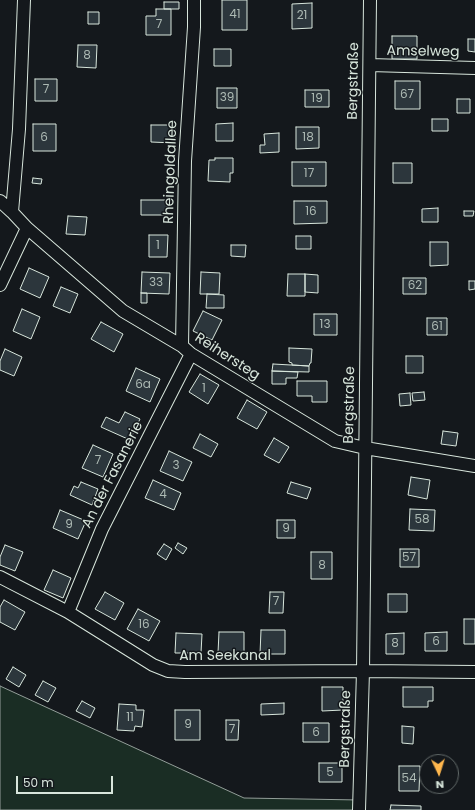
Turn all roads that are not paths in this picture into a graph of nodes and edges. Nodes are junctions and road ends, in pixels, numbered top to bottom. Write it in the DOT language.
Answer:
graph roads {
  1 [pos="24,0"];
  2 [pos="194,0"];
  3 [pos="370,0"];
  4 [pos="370,65"];
  5 [pos="475,68"];
  6 [pos="0,201"];
  7 [pos="12,212"];
  8 [pos="26,228"];
  9 [pos="0,286"];
  10 [pos="187,350"];
  11 [pos="365,448"];
  12 [pos="475,466"];
  13 [pos="0,578"];
  14 [pos="68,612"];
  15 [pos="363,670"];
  16 [pos="475,672"];
  17 [pos="359,810"];
  1 -- 7 [label="street"];
  2 -- 10 [label="street, Rheingoldallee"];
  3 -- 4 [label="street, Bergstraße"];
  4 -- 5 [label="street, Amselweg"];
  4 -- 11 [label="street, Bergstraße"];
  6 -- 7 [label="street, Reihersteg"];
  7 -- 8 [label="street, Reihersteg"];
  8 -- 9 [label="street"];
  8 -- 10 [label="street, Reihersteg"];
  10 -- 11 [label="street, Reihersteg"];
  10 -- 14 [label="street, An der Fasanerie"];
  11 -- 12 [label="street, Reihersteg"];
  11 -- 15 [label="street, Bergstraße"];
  13 -- 14 [label="street, Am Seekanal"];
  14 -- 15 [label="street, Am Seekanal"];
  15 -- 16 [label="street, Am Seekanal"];
  15 -- 17 [label="street, Bergstraße"];
}
